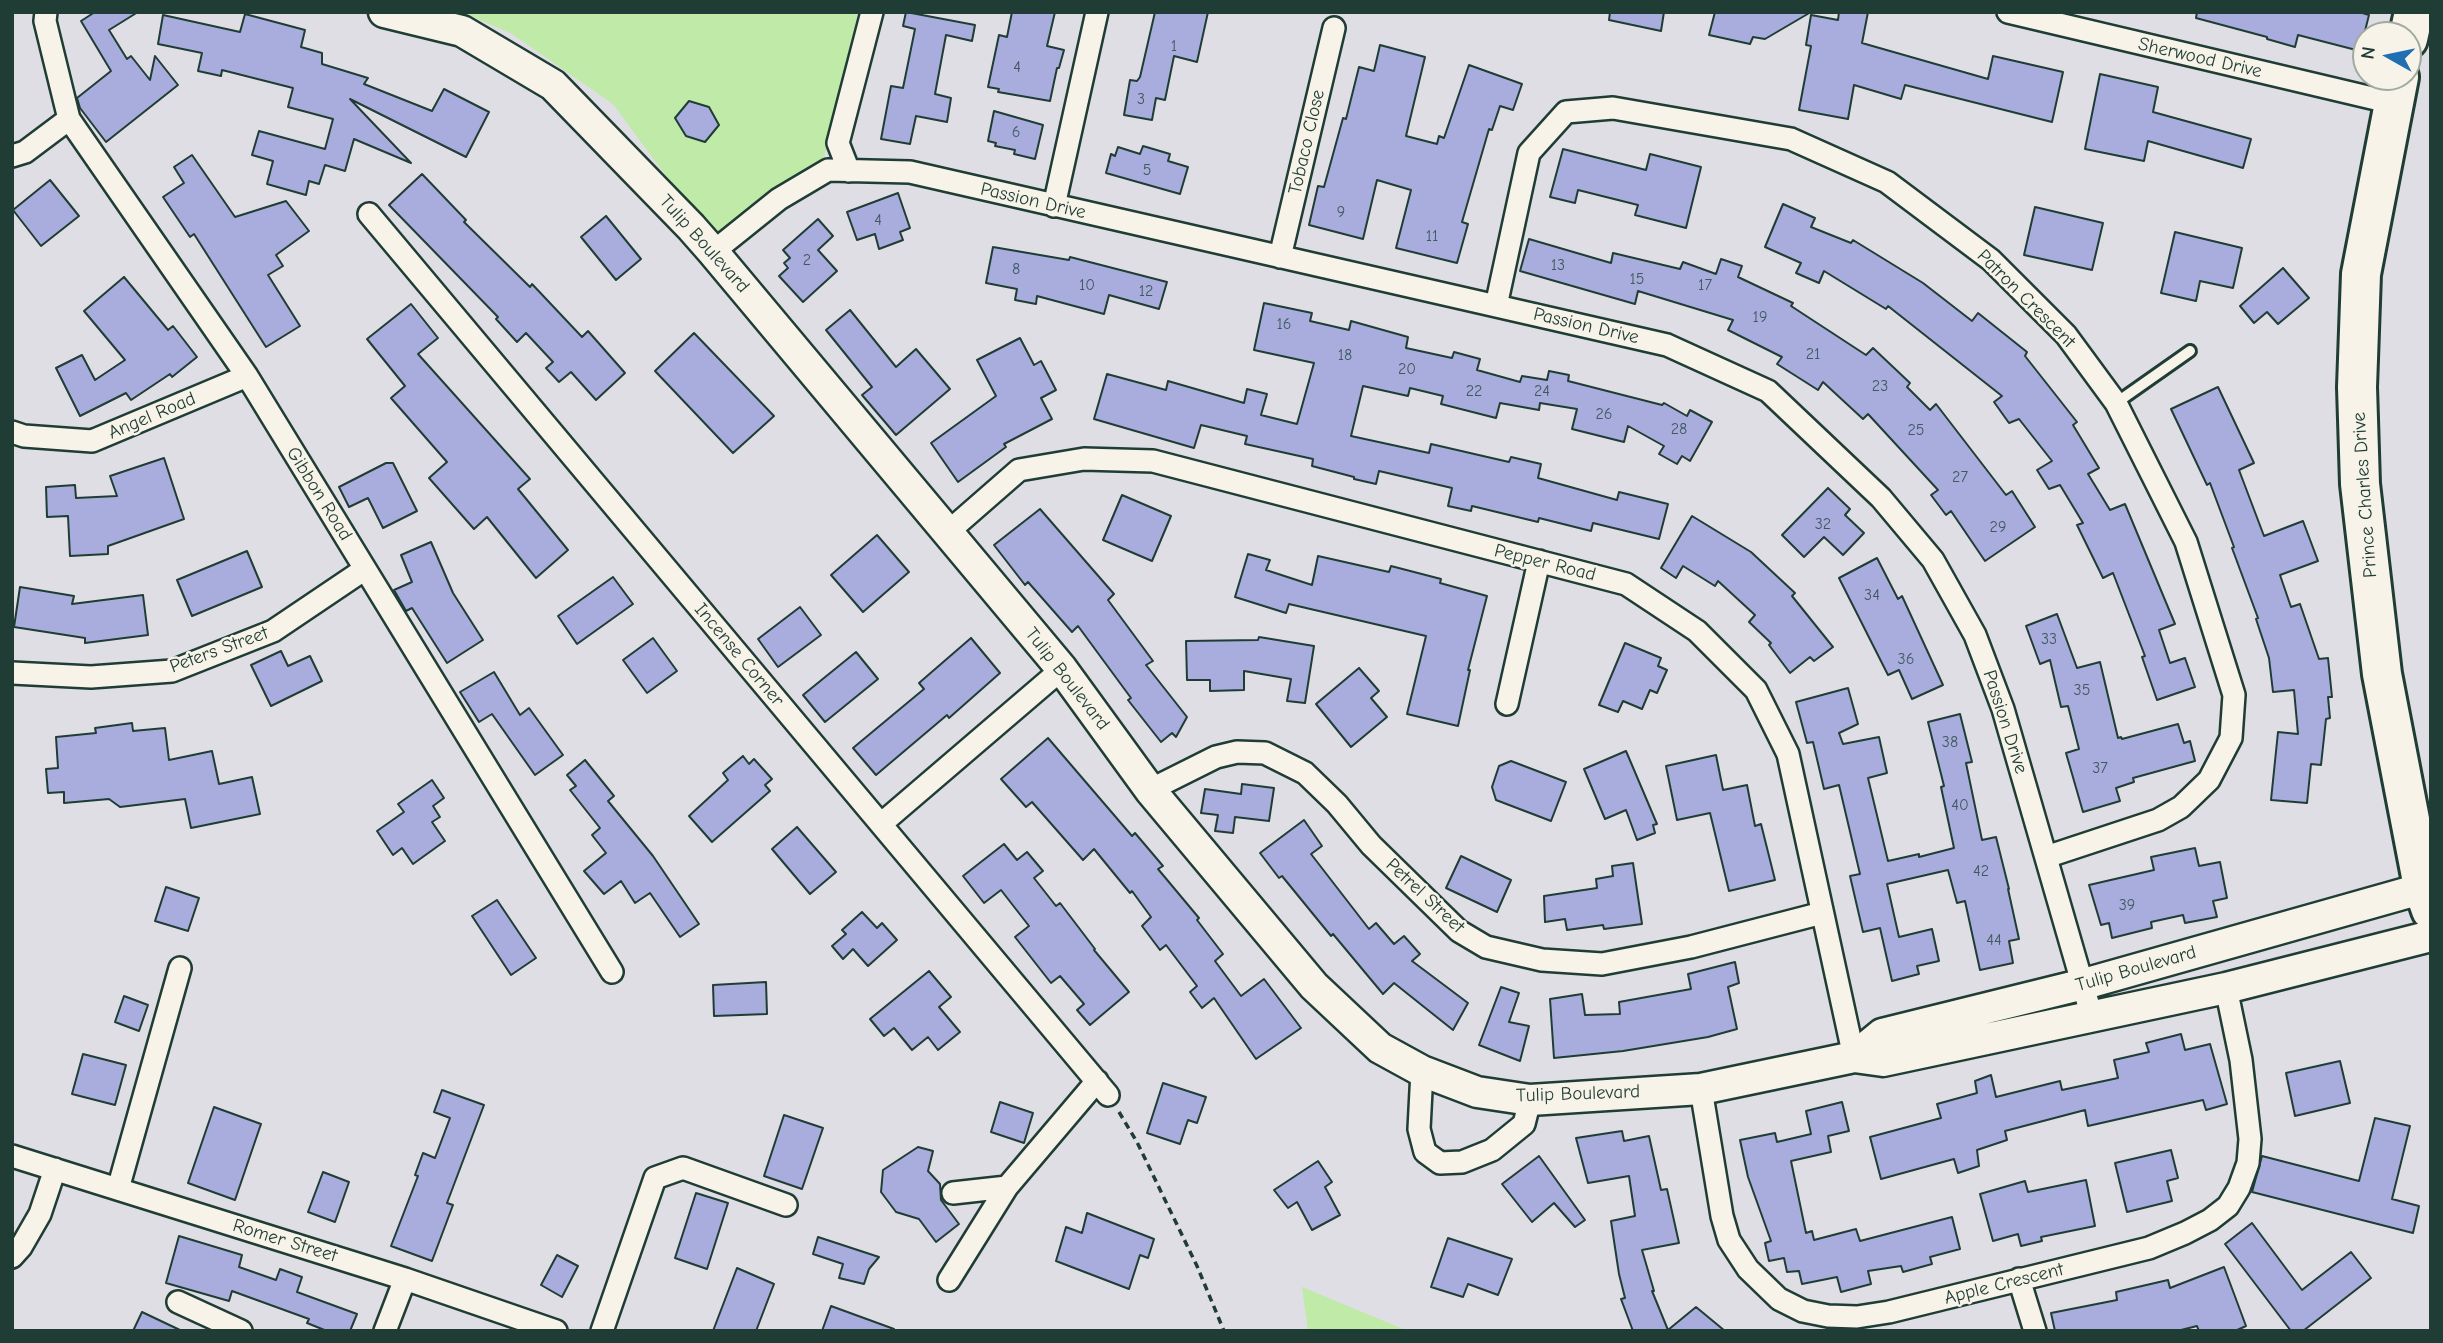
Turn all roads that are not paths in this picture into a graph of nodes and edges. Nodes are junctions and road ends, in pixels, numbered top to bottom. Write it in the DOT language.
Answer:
graph roads {
  1 [pos="46,12"];
  2 [pos="872,12"];
  3 [pos="1097,12"];
  4 [pos="2008,12"];
  5 [pos="389,13"];
  6 [pos="1334,28"];
  7 [pos="2352,81"];
  8 [pos="2396,91"];
  9 [pos="69,119"];
  10 [pos="12,156"];
  11 [pos="849,171"];
  12 [pos="1054,206"];
  13 [pos="369,214"];
  14 [pos="713,252"];
  15 [pos="1280,257"];
  16 [pos="1496,306"];
  17 [pos="2190,351"];
  18 [pos="247,376"];
  19 [pos="2116,403"];
  20 [pos="12,432"];
  21 [pos="948,532"];
  22 [pos="1539,561"];
  23 [pos="365,569"];
  24 [pos="1062,668"];
  25 [pos="12,673"];
  26 [pos="1507,705"];
  27 [pos="1150,790"];
  28 [pos="881,824"];
  29 [pos="2046,858"];
  30 [pos="2428,895"];
  31 [pos="1822,913"];
  32 [pos="2431,936"];
  33 [pos="180,968"];
  34 [pos="612,972"];
  35 [pos="2084,985"];
  36 [pos="2226,988"];
  37 [pos="2092,1017"];
  38 [pos="1854,1057"];
  39 [pos="1422,1071"];
  40 [pos="1701,1089"];
  41 [pos="1530,1100"];
  42 [pos="12,1156"];
  43 [pos="55,1169"];
  44 [pos="1007,1187"];
  45 [pos="117,1189"];
  46 [pos="953,1193"];
  47 [pos="786,1205"];
  48 [pos="12,1257"];
  49 [pos="405,1279"];
  50 [pos="2019,1279"];
  51 [pos="949,1280"];
  52 [pos="178,1302"];
  53 [pos="241,1331"];
  54 [pos="385,1331"];
  55 [pos="556,1331"];
  56 [pos="602,1331"];
  57 [pos="2035,1331"];
  1 -- 9 [label="street, Gibbon Road"];
  2 -- 11 [label="street"];
  3 -- 12 [label="street"];
  4 -- 7 [label="street, Sherwood Drive"];
  5 -- 14 [label="street, Tulip Boulevard"];
  6 -- 15 [label="street, Tobaco Close"];
  8 -- 30 [label="highway, Prince Charles Drive"];
  9 -- 10 [label="street"];
  9 -- 18 [label="street, Gibbon Road"];
  11 -- 12 [label="street, Passion Drive"];
  11 -- 14 [label="street, Passion Drive"];
  12 -- 15 [label="street, Passion Drive"];
  13 -- 28 [label="street, Incense Corner"];
  14 -- 21 [label="street, Tulip Boulevard"];
  15 -- 16 [label="street, Passion Drive"];
  16 -- 19 [label="street, Patron Crescent"];
  16 -- 29 [label="street, Passion Drive"];
  17 -- 19 [label="lane"];
  18 -- 20 [label="street, Angel Road"];
  18 -- 23 [label="street, Gibbon Road"];
  19 -- 29 [label="street, Patron Crescent"];
  21 -- 22 [label="street, Pepper Road"];
  21 -- 24 [label="street, Tulip Boulevard"];
  22 -- 26 [label="street"];
  22 -- 31 [label="street, Pepper Road"];
  23 -- 25 [label="street, Peters Street"];
  23 -- 34 [label="street, Gibbon Road"];
  24 -- 27 [label="street, Tulip Boulevard"];
  24 -- 28 [label="street"];
  27 -- 31 [label="street, Petrel Street"];
  27 -- 39 [label="street, Tulip Boulevard"];
  28 -- 44 [label="street, Incense Corner"];
  29 -- 35 [label="street, Passion Drive"];
  30 -- 35 [label="street, Tulip Boulevard"];
  31 -- 38 [label="street, Pepper Road"];
  32 -- 36 [label="street, Tulip Boulevard"];
  33 -- 45 [label="street"];
  35 -- 37 [label="street, Passion Drive"];
  35 -- 38 [label="street, Tulip Boulevard"];
  36 -- 37 [label="street, Tulip Boulevard"];
  36 -- 50 [label="street, Apple Crescent"];
  37 -- 38 [label="street, Tulip Boulevard"];
  38 -- 40 [label="street, Tulip Boulevard"];
  39 -- 41 [label="street, Tulip Boulevard"];
  39 -- 41 [label="street"];
  40 -- 41 [label="street, Tulip Boulevard"];
  40 -- 50 [label="street, Apple Crescent"];
  42 -- 43 [label="street, Romer Street"];
  43 -- 45 [label="street, Romer Street"];
  43 -- 48 [label="street"];
  44 -- 46 [label="street"];
  44 -- 51 [label="street"];
  45 -- 49 [label="street, Romer Street"];
  47 -- 56 [label="street"];
  49 -- 54 [label="street"];
  49 -- 55 [label="street, Romer Street"];
  50 -- 57 [label="street"];
  52 -- 53 [label="street"];
}
